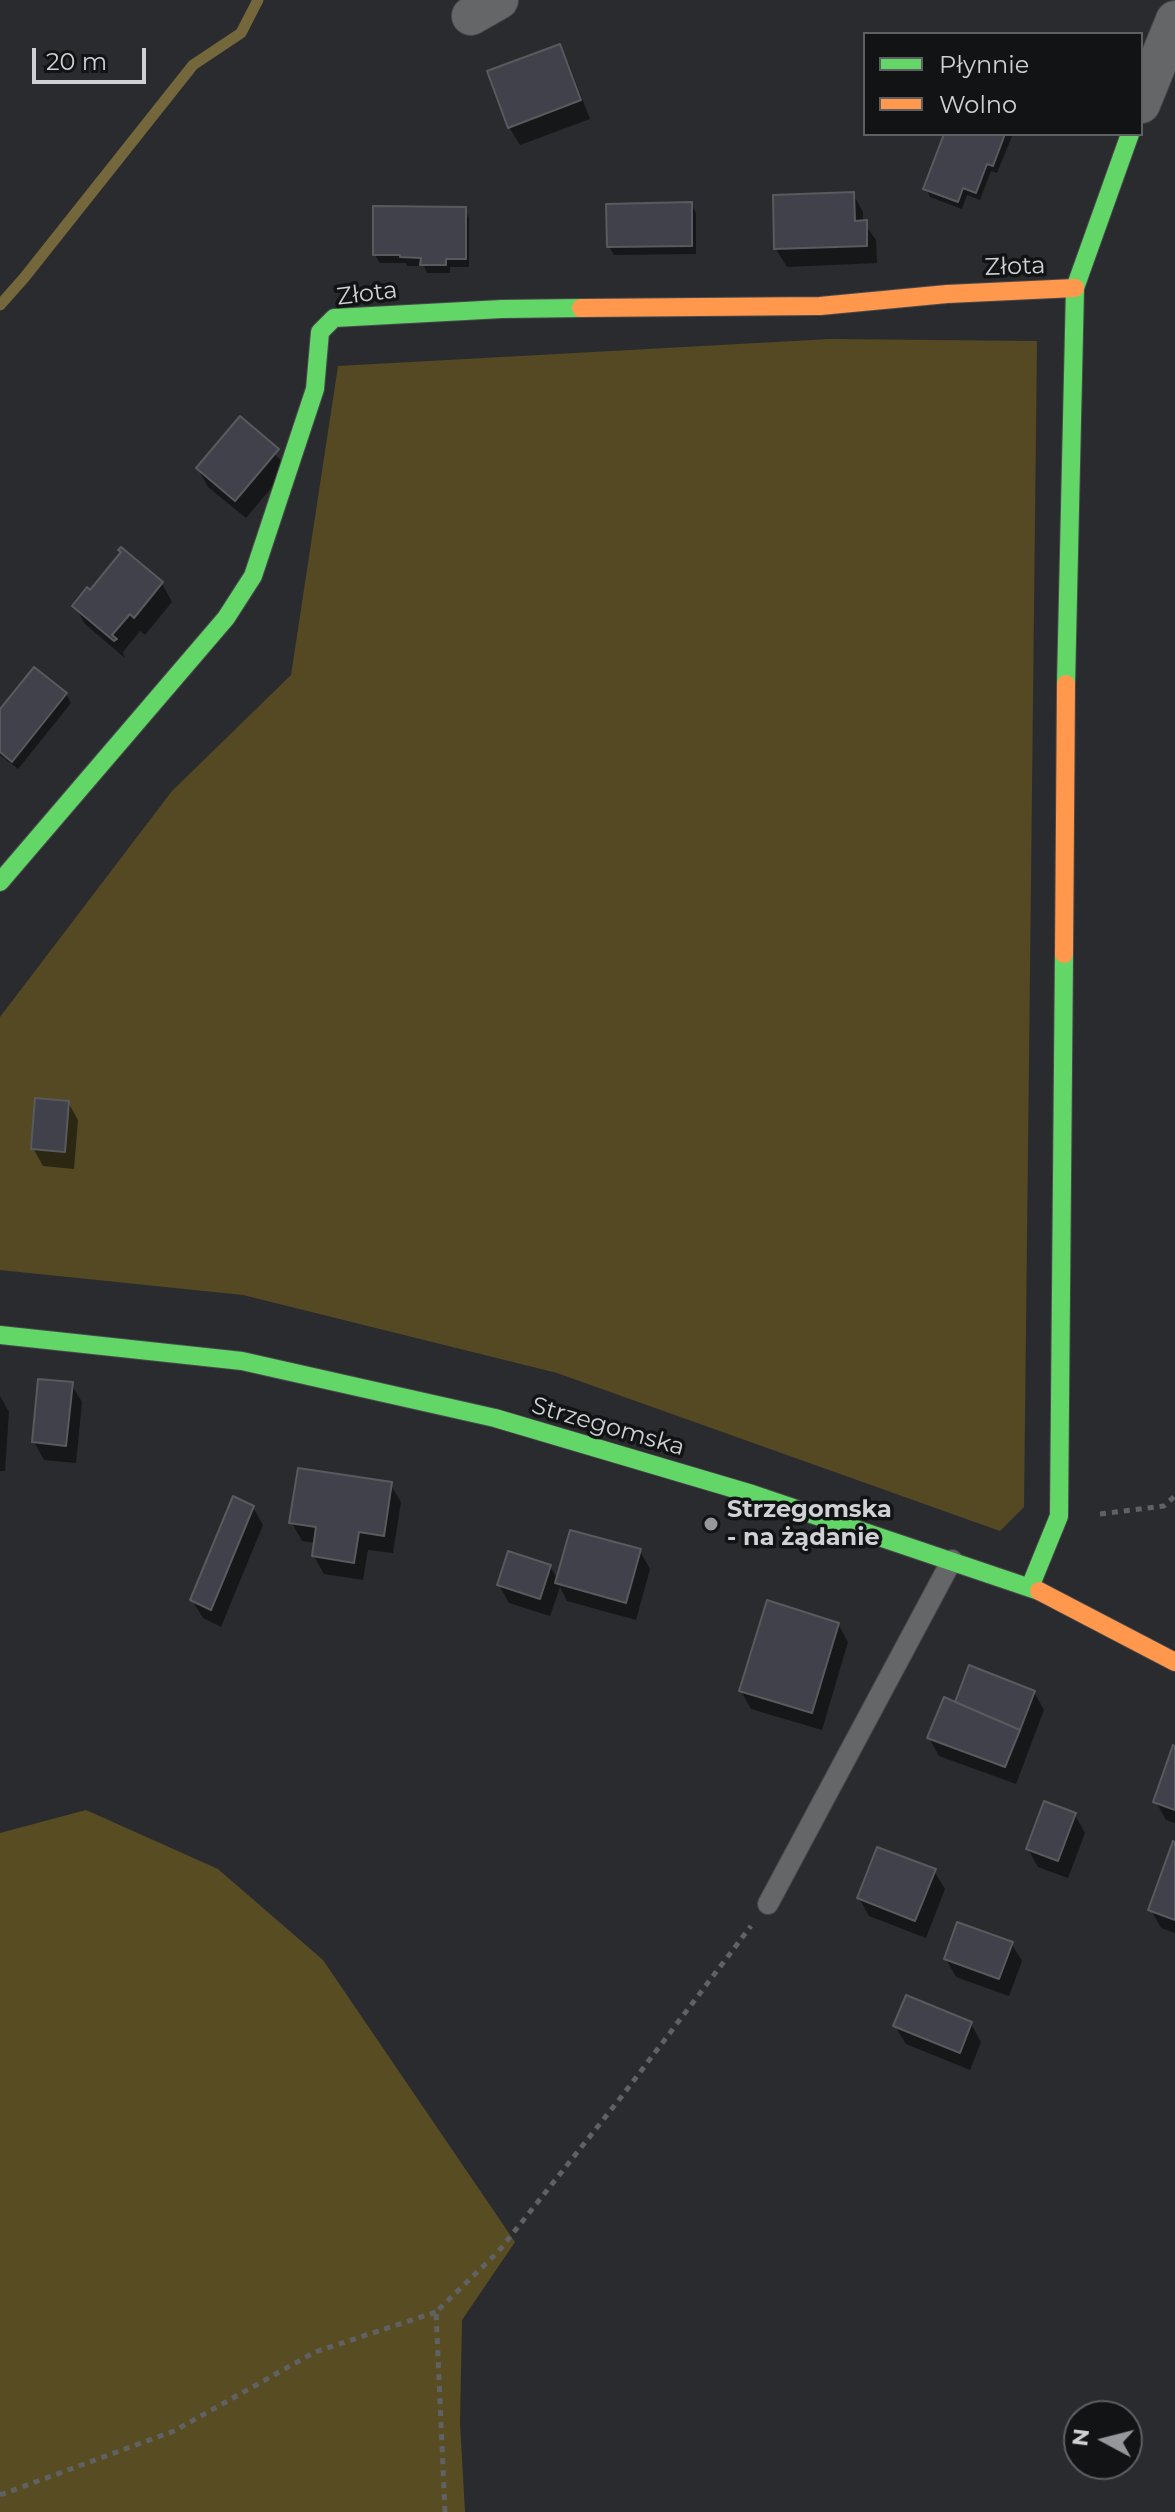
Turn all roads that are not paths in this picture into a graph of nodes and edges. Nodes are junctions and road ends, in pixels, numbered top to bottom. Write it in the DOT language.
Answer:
graph roads {
  1 [pos="1175,20"];
  2 [pos="1143,99"];
  3 [pos="1129,136"];
  4 [pos="1075,288"];
  5 [pos="0,882"];
  6 [pos="0,1335"];
  7 [pos="952,1560"];
  8 [pos="1030,1587"];
  9 [pos="1175,1662"];
  10 [pos="768,1904"];
  1 -- 2 [label="street"];
  3 -- 4 [label="street"];
  4 -- 5 [label="street, Złota"];
  4 -- 8 [label="street"];
  6 -- 7 [label="street, Strzegomska"];
  7 -- 8 [label="street, Strzegomska"];
  7 -- 10 [label="lane"];
  8 -- 9 [label="street, Strzegomska"];
}
